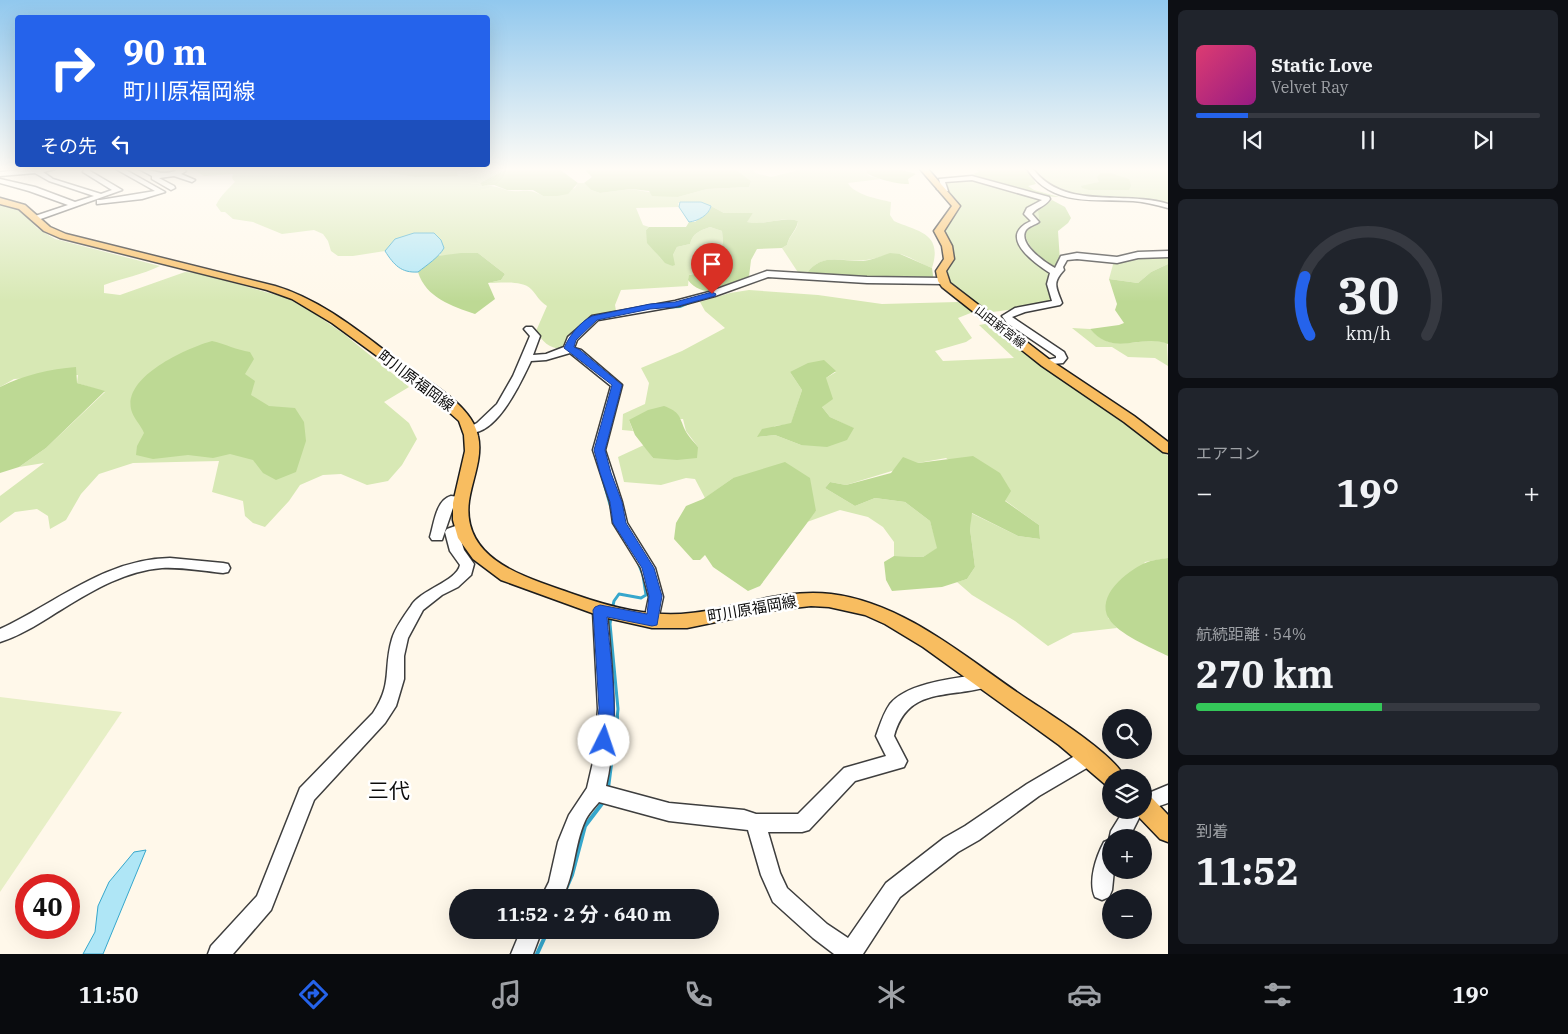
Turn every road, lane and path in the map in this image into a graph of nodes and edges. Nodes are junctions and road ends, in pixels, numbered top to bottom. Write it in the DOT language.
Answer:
graph roads {
  1 [pos="29,214"];
  2 [pos="51,214"];
  3 [pos="951,214"];
  4 [pos="1028,214"];
  5 [pos="35,219"];
  6 [pos="1168,254"];
  7 [pos="1057,273"];
  8 [pos="943,281"];
  9 [pos="529,329"];
  10 [pos="569,348"];
  11 [pos="526,358"];
  12 [pos="1046,363"];
  13 [pos="470,430"];
  14 [pos="1168,449"];
  15 [pos="448,530"];
  16 [pos="485,560"];
  17 [pos="467,567"];
  18 [pos="222,568"];
  19 [pos="600,610"];
  20 [pos="652,621"];
  21 [pos="0,636"];
  22 [pos="984,681"];
  23 [pos="1091,756"];
  24 [pos="1105,769"];
  25 [pos="595,792"];
  26 [pos="1168,794"];
  27 [pos="1152,801"];
  28 [pos="1152,814"];
  29 [pos="756,823"];
  30 [pos="1168,831"];
  31 [pos="556,889"];
  32 [pos="528,939"];
  33 [pos="219,954"];
  34 [pos="522,954"];
  35 [pos="851,954"];
  1 -- 5 [label="main road, 町川原福岡線"];
  2 -- 5 [label="street"];
  3 -- 8 [label="main road"];
  4 -- 7 [label="street"];
  5 -- 13 [label="main road, 町川原福岡線"];
  6 -- 7 [label="street"];
  7 -- 12 [label="street"];
  8 -- 10 [label="street"];
  8 -- 12 [label="main road, 山田新宮線"];
  9 -- 11 [label="street"];
  10 -- 11 [label="street"];
  10 -- 20 [label="street"];
  11 -- 13 [label="street"];
  12 -- 14 [label="main road, 山田新宮線"];
  13 -- 15 [label="main road"];
  15 -- 16 [label="main road, 町川原福岡線"];
  15 -- 17 [label="street"];
  16 -- 17 [label="street"];
  16 -- 19 [label="main road, 町川原福岡線"];
  17 -- 33 [label="street"];
  18 -- 21 [label="street"];
  19 -- 20 [label="main road, 町川原福岡線"];
  19 -- 25 [label="street"];
  20 -- 22 [label="main road, 町川原福岡線"];
  22 -- 23 [label="main road, 町川原福岡線"];
  22 -- 29 [label="street"];
  23 -- 24 [label="main road, 町川原福岡線"];
  23 -- 35 [label="street"];
  25 -- 29 [label="street"];
  25 -- 31 [label="street"];
  26 -- 27 [label="street"];
  28 -- 30 [label="main road"];
  29 -- 35 [label="street"];
  32 -- 34 [label="street"];
}
